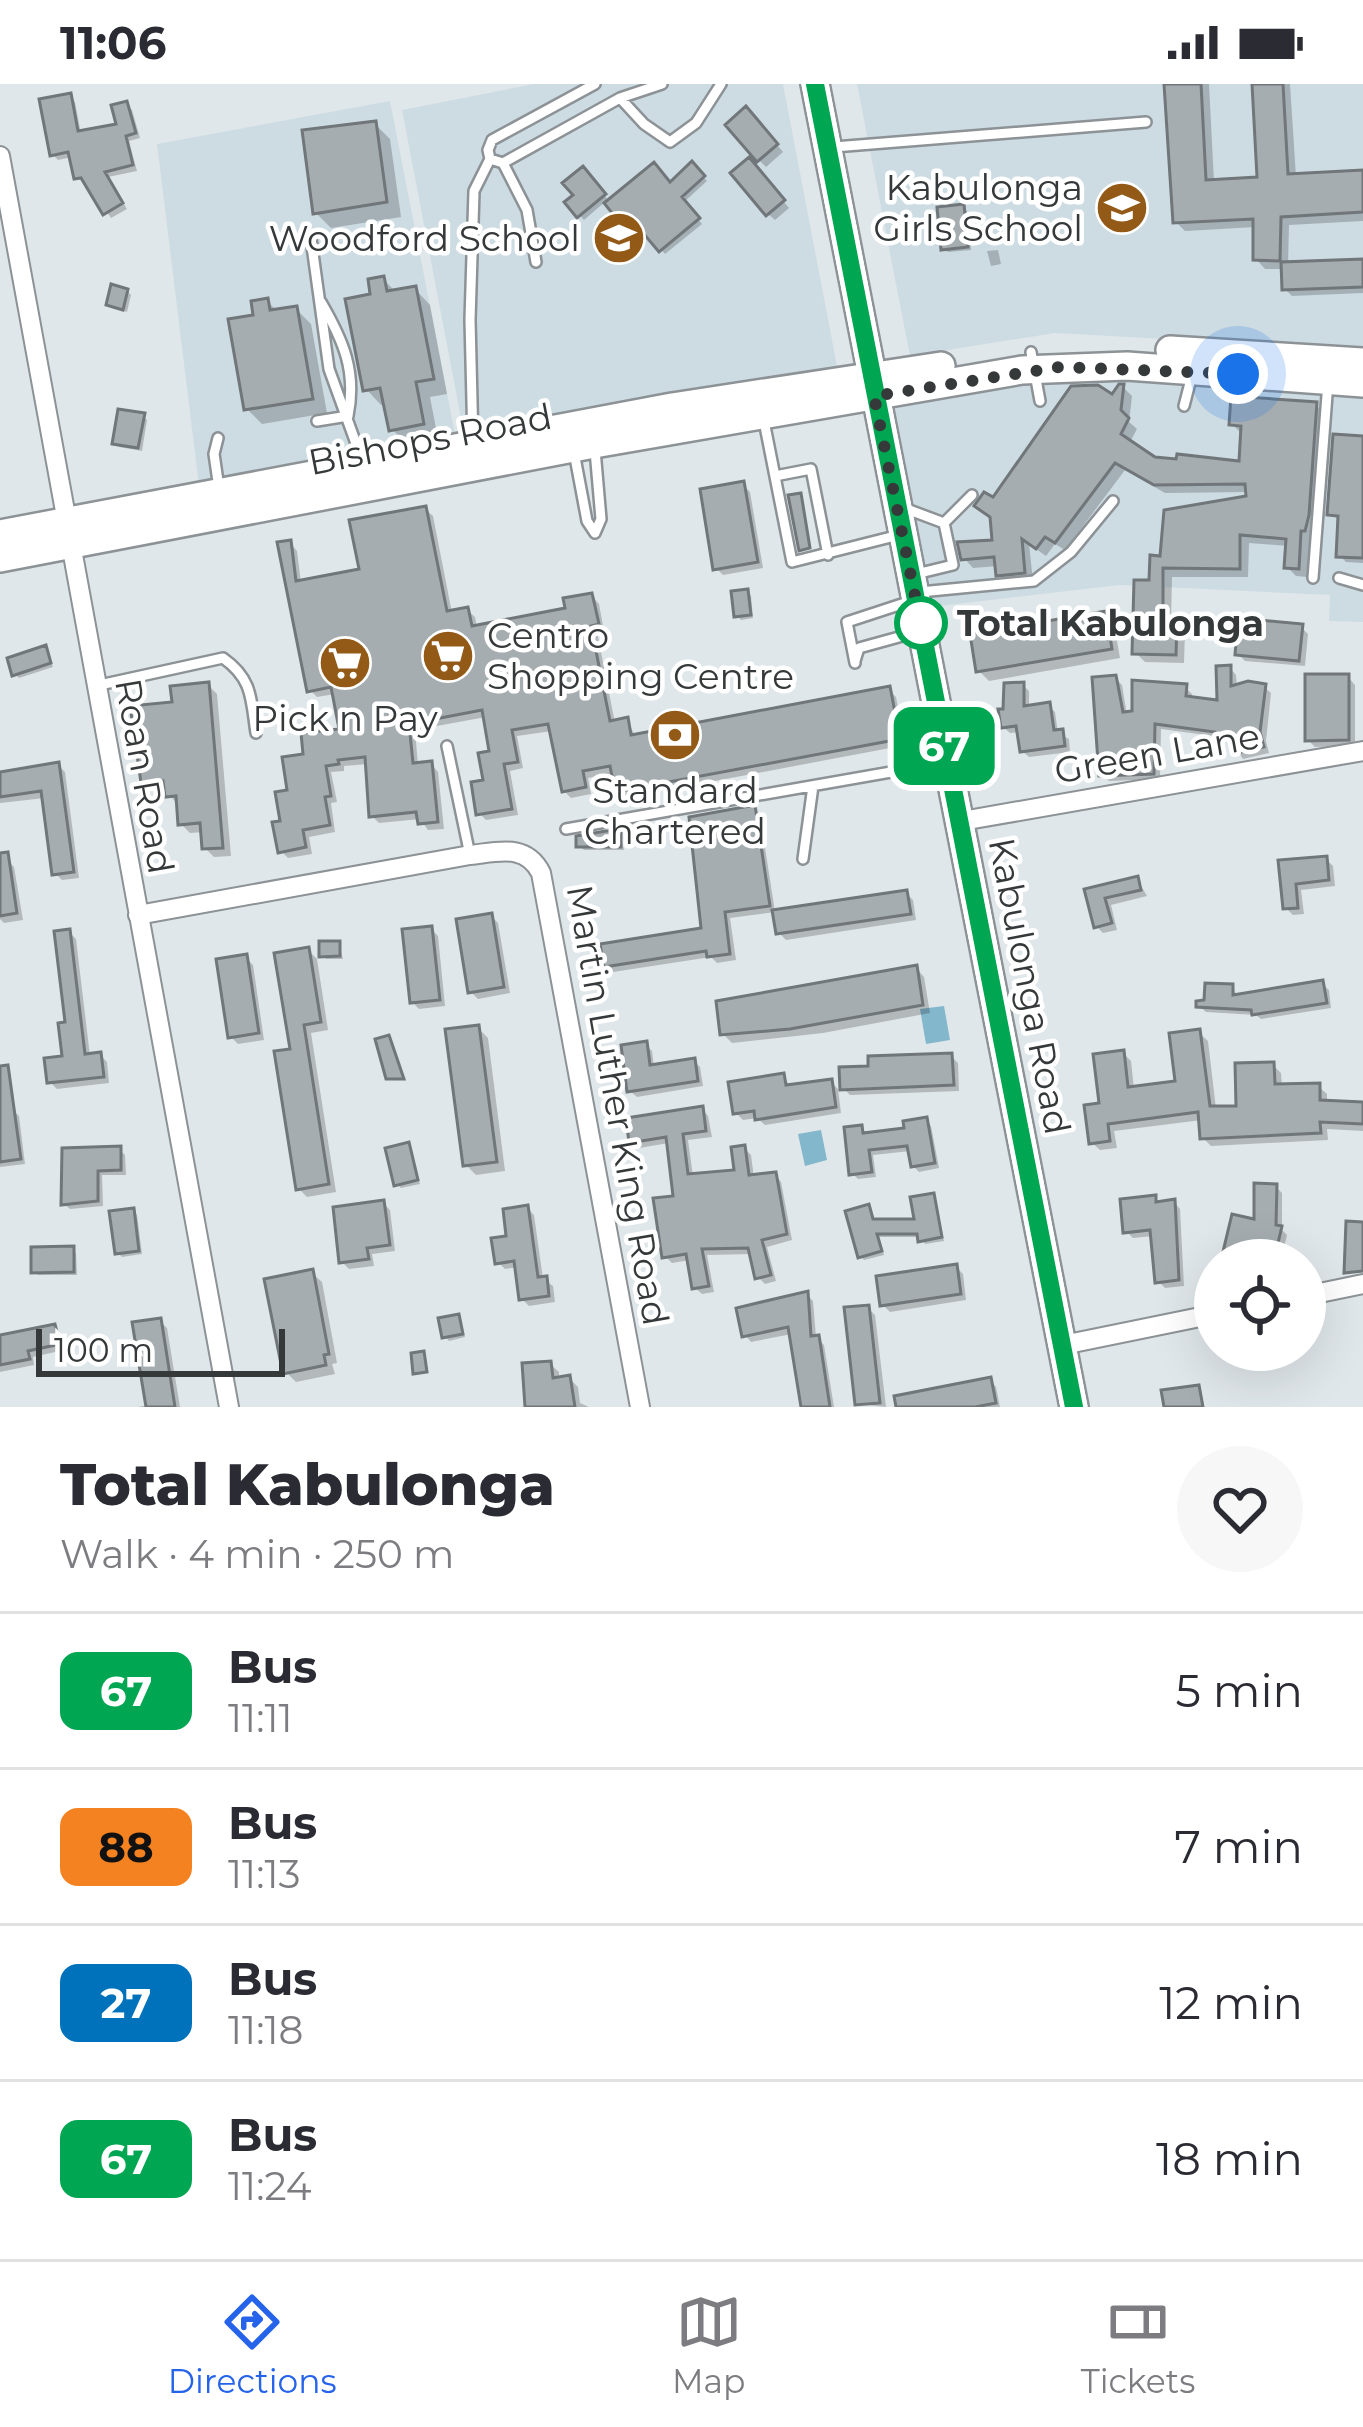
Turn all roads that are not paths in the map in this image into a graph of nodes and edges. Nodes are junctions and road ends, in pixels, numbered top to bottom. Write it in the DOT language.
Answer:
graph roads {
  1 [pos="595,84"];
  2 [pos="662,84"];
  3 [pos="721,84"];
  4 [pos="815,84"];
  5 [pos="620,98"];
  6 [pos="1146,122"];
  7 [pos="828,148"];
  8 [pos="0,156"];
  9 [pos="490,159"];
  10 [pos="503,163"];
  11 [pos="311,239"];
  12 [pos="536,262"];
  13 [pos="319,298"];
  14 [pos="1033,360"];
  15 [pos="1193,361"];
  16 [pos="1363,362"];
  17 [pos="1329,369"];
  18 [pos="1363,382"];
  19 [pos="872,386"];
  20 [pos="1040,401"];
  21 [pos="761,405"];
  22 [pos="1184,406"];
  23 [pos="1328,412"];
  24 [pos="1342,414"];
  25 [pos="348,416"];
  26 [pos="316,421"];
  27 [pos="581,435"];
  28 [pos="218,438"];
  29 [pos="473,443"];
  30 [pos="364,466"];
  31 [pos="775,476"];
  32 [pos="220,493"];
  33 [pos="972,495"];
  34 [pos="1113,501"];
  35 [pos="902,519"];
  36 [pos="944,523"];
  37 [pos="0,534"];
  38 [pos="67,534"];
  39 [pos="828,555"];
  40 [pos="0,557"];
  41 [pos="1313,578"];
  42 [pos="1340,578"];
  43 [pos="1363,585"];
  44 [pos="914,589"];
  45 [pos="922,630"];
  46 [pos="95,686"];
  47 [pos="256,734"];
  48 [pos="447,746"];
  49 [pos="1363,751"];
  50 [pos="947,762"];
  51 [pos="813,785"];
  52 [pos="962,821"];
  53 [pos="566,829"];
  54 [pos="470,855"];
  55 [pos="803,859"];
  56 [pos="138,915"];
  57 [pos="1363,1284"];
  58 [pos="1326,1292"];
  59 [pos="1194,1318"];
  60 [pos="1063,1345"];
  61 [pos="229,1407"];
  62 [pos="640,1407"];
  63 [pos="1074,1407"];
  1 -- 9 [label="lane"];
  2 -- 5 [label="lane"];
  3 -- 5 [label="lane"];
  4 -- 7 [label="main road, Kabulonga Road"];
  5 -- 10 [label="lane"];
  6 -- 7 [label="lane"];
  7 -- 19 [label="main road, Kabulonga Road"];
  8 -- 38 [label="street, Roan Road"];
  9 -- 10 [label="lane"];
  9 -- 29 [label="lane"];
  10 -- 12 [label="lane"];
  11 -- 13 [label="lane"];
  13 -- 25 [label="lane"];
  13 -- 25 [label="lane"];
  14 -- 15 [label="main road, Bishops Road"];
  14 -- 19 [label="main road, Bishops Road"];
  14 -- 20 [label="lane"];
  15 -- 17 [label="main road, Bishops Road"];
  15 -- 22 [label="lane"];
  16 -- 17 [label="main road"];
  17 -- 18 [label="main road"];
  17 -- 23 [label="lane"];
  19 -- 21 [label="main road, Bishops Road"];
  19 -- 35 [label="main road, Kabulonga Road"];
  21 -- 27 [label="main road, Bishops Road"];
  21 -- 31 [label="lane"];
  23 -- 24 [label="lane"];
  23 -- 41 [label="lane"];
  25 -- 26 [label="lane"];
  25 -- 30 [label="lane"];
  27 -- 27 [label="lane"];
  27 -- 29 [label="main road, Bishops Road"];
  27 -- 38 [label="main road, Bishops Road"];
  28 -- 32 [label="lane"];
  29 -- 30 [label="main road, Bishops Road"];
  30 -- 32 [label="main road, Bishops Road"];
  31 -- 39 [label="lane"];
  31 -- 39 [label="lane"];
  32 -- 38 [label="main road, Bishops Road"];
  33 -- 36 [label="lane"];
  34 -- 44 [label="lane"];
  35 -- 36 [label="lane"];
  35 -- 39 [label="lane"];
  35 -- 44 [label="main road, Kabulonga Road"];
  36 -- 44 [label="lane"];
  37 -- 38 [label="main road, Bishops Road"];
  38 -- 40 [label="main road, Bishops Road"];
  38 -- 46 [label="street, Roan Road"];
  42 -- 43 [label="lane"];
  44 -- 45 [label="main road, Kabulonga Road"];
  44 -- 45 [label="lane"];
  45 -- 50 [label="main road, Kabulonga Road"];
  46 -- 47 [label="lane"];
  46 -- 56 [label="street, Roan Road"];
  48 -- 54 [label="lane"];
  49 -- 52 [label="street, Green Lane"];
  50 -- 51 [label="lane"];
  50 -- 52 [label="main road, Kabulonga Road"];
  51 -- 53 [label="lane"];
  51 -- 55 [label="lane"];
  52 -- 60 [label="main road, Kabulonga Road"];
  54 -- 56 [label="street, Martin Luther King Road"];
  54 -- 62 [label="street, Martin Luther King Road"];
  56 -- 61 [label="street, Roan Road"];
  57 -- 58 [label="street"];
  59 -- 60 [label="street"];
  60 -- 63 [label="main road, Kabulonga Road"];
}
